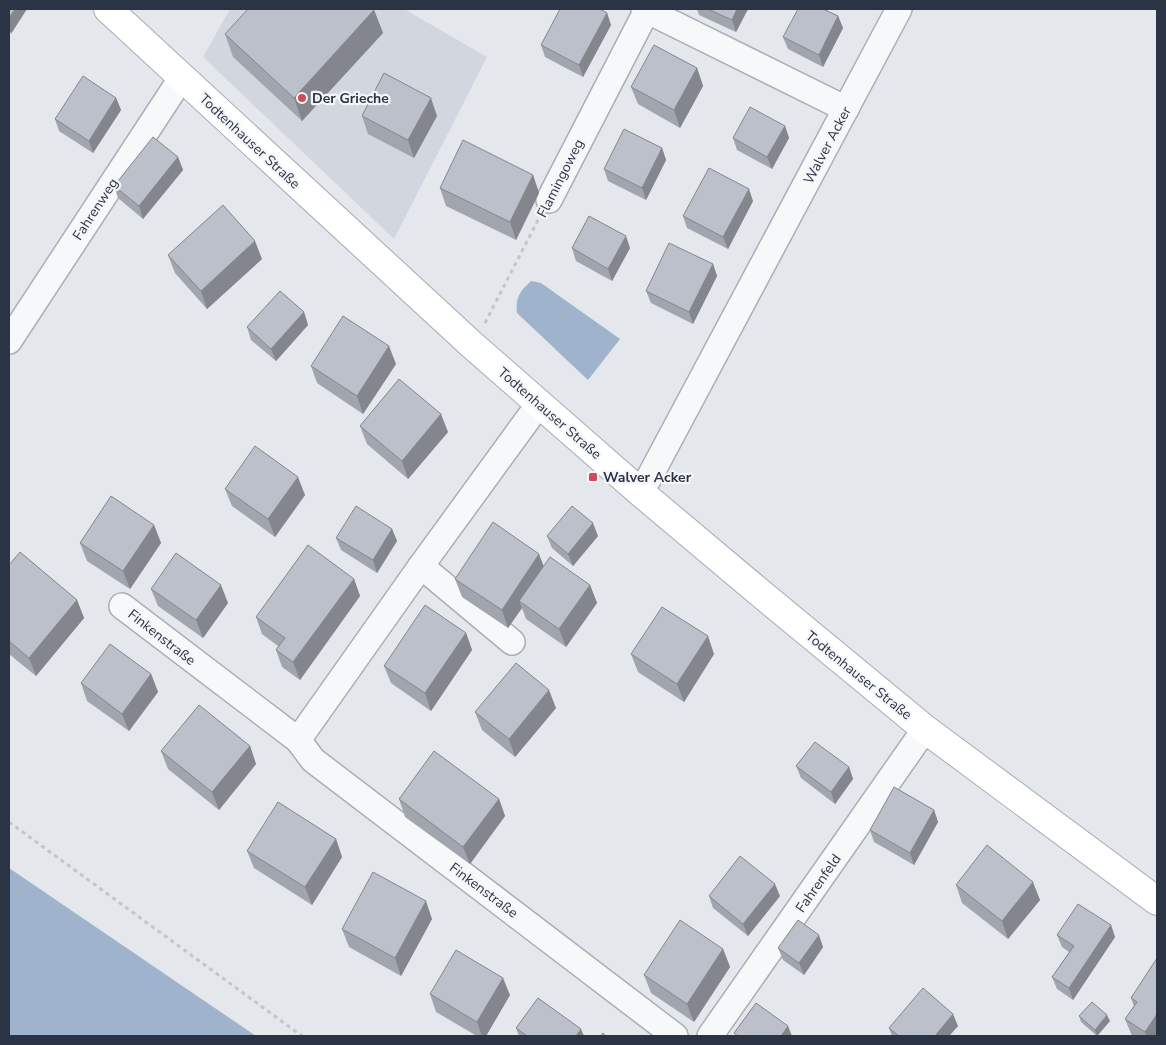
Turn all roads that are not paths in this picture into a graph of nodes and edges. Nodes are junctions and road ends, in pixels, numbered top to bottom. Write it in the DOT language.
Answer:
graph roads {
  1 [pos="108,9"];
  2 [pos="899,9"];
  3 [pos="646,10"];
  4 [pos="182,77"];
  5 [pos="846,109"];
  6 [pos="549,200"];
  7 [pos="9,341"];
  8 [pos="539,404"];
  9 [pos="640,492"];
  10 [pos="421,566"];
  11 [pos="122,606"];
  12 [pos="512,642"];
  13 [pos="925,729"];
  14 [pos="298,740"];
  15 [pos="1157,901"];
  16 [pos="675,1036"];
  17 [pos="710,1036"];
  1 -- 4 [label="main road, Todtenhauser Straße"];
  2 -- 5 [label="street, Walver Acker"];
  3 -- 5 [label="street, Flamingoweg"];
  3 -- 6 [label="street, Flamingoweg"];
  4 -- 7 [label="street, Fahrenweg"];
  4 -- 8 [label="main road, Todtenhauser Straße"];
  5 -- 9 [label="street, Walver Acker"];
  8 -- 9 [label="main road, Todtenhauser Straße"];
  8 -- 10 [label="street"];
  9 -- 13 [label="main road, Todtenhauser Straße"];
  10 -- 12 [label="street"];
  10 -- 14 [label="street"];
  11 -- 14 [label="street, Finkenstraße"];
  13 -- 15 [label="main road, Todtenhauser Straße"];
  13 -- 17 [label="street, Fahrenfeld"];
  14 -- 16 [label="street, Finkenstraße"];
}
